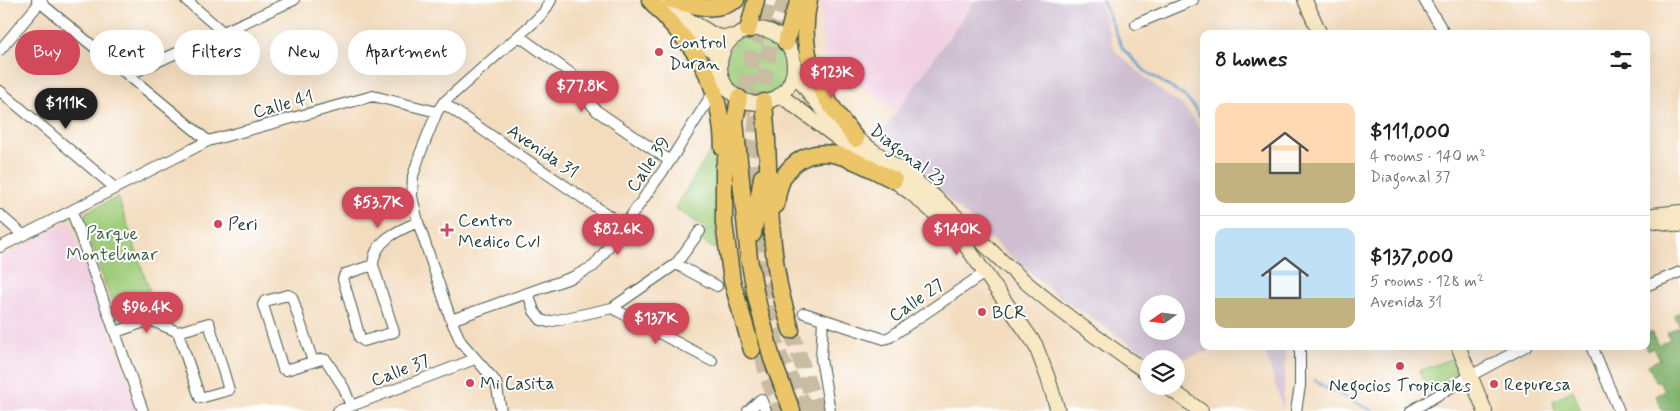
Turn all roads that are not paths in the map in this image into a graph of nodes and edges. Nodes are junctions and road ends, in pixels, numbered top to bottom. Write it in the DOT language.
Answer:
graph roads {
  1 [pos="186,0"];
  2 [pos="294,0"];
  3 [pos="551,0"];
  4 [pos="652,0"];
  5 [pos="671,0"];
  6 [pos="736,0"];
  7 [pos="756,0"];
  8 [pos="800,0"];
  9 [pos="809,0"];
  10 [pos="1193,0"];
  11 [pos="1305,0"];
  12 [pos="1312,0"];
  13 [pos="1424,0"];
  14 [pos="40,1"];
  15 [pos="686,2"];
  16 [pos="1136,24"];
  17 [pos="222,30"];
  18 [pos="228,30"];
  19 [pos="1318,30"];
  20 [pos="1324,30"];
  21 [pos="1443,30"];
  22 [pos="742,33"];
  23 [pos="519,36"];
  24 [pos="90,43"];
  25 [pos="786,43"];
  26 [pos="0,50"];
  27 [pos="721,58"];
  28 [pos="794,70"];
  29 [pos="128,75"];
  30 [pos="0,91"];
  31 [pos="780,95"];
  32 [pos="739,98"];
  33 [pos="709,99"];
  34 [pos="764,102"];
  35 [pos="443,103"];
  36 [pos="437,112"];
  37 [pos="735,120"];
  38 [pos="856,139"];
  39 [pos="767,140"];
  40 [pos="208,141"];
  41 [pos="670,161"];
  42 [pos="724,166"];
  43 [pos="894,180"];
  44 [pos="116,188"];
  45 [pos="72,212"];
  46 [pos="1680,212"];
  47 [pos="0,215"];
  48 [pos="1650,216"];
  49 [pos="1650,218"];
  50 [pos="418,222"];
  51 [pos="1680,224"];
  52 [pos="624,226"];
  53 [pos="772,226"];
  54 [pos="700,230"];
  55 [pos="23,234"];
  56 [pos="0,247"];
  57 [pos="749,259"];
  58 [pos="676,264"];
  59 [pos="373,265"];
  60 [pos="986,272"];
  61 [pos="1680,272"];
  62 [pos="1650,284"];
  63 [pos="717,286"];
  64 [pos="528,293"];
  65 [pos="612,308"];
  66 [pos="804,312"];
  67 [pos="823,319"];
  68 [pos="451,320"];
  69 [pos="791,330"];
  70 [pos="116,332"];
  71 [pos="178,332"];
  72 [pos="752,350"];
  73 [pos="1300,350"];
  74 [pos="1460,350"];
  75 [pos="1519,350"];
  76 [pos="1594,350"];
  77 [pos="475,359"];
  78 [pos="772,359"];
  79 [pos="712,361"];
  80 [pos="313,362"];
  81 [pos="1140,367"];
  82 [pos="1470,376"];
  83 [pos="1179,395"];
  84 [pos="351,406"];
  85 [pos="143,411"];
  86 [pos="338,411"];
  87 [pos="501,411"];
  88 [pos="748,411"];
  89 [pos="766,411"];
  90 [pos="780,411"];
  91 [pos="792,411"];
  92 [pos="830,411"];
  93 [pos="1058,411"];
  94 [pos="1201,411"];
  95 [pos="1296,411"];
  96 [pos="1411,411"];
  97 [pos="1486,411"];
  98 [pos="1619,411"];
  1 -- 17 [label="street"];
  2 -- 18 [label="street"];
  3 -- 23 [label="street"];
  4 -- 22 [label="main road"];
  4 -- 27 [label="main road"];
  4 -- 42 [label="highway"];
  5 -- 15 [label="highway"];
  6 -- 15 [label="highway"];
  7 -- 22 [label="highway"];
  8 -- 25 [label="highway"];
  9 -- 38 [label="highway"];
  10 -- 16 [label="street"];
  11 -- 19 [label="main road"];
  12 -- 20 [label="main road"];
  13 -- 21 [label="street"];
  14 -- 24 [label="street"];
  14 -- 26 [label="street"];
  22 -- 25 [label="main road"];
  22 -- 27 [label="main road"];
  23 -- 35 [label="street"];
  23 -- 41 [label="street"];
  25 -- 28 [label="main road"];
  27 -- 32 [label="main road"];
  28 -- 31 [label="main road"];
  28 -- 38 [label="main road, Diagonal 23"];
  29 -- 40 [label="street"];
  30 -- 44 [label="street"];
  31 -- 34 [label="main road"];
  31 -- 43 [label="main road"];
  32 -- 34 [label="main road"];
  32 -- 37 [label="highway"];
  33 -- 41 [label="street, Calle 39"];
  34 -- 39 [label="highway"];
  35 -- 36 [label="street"];
  35 -- 52 [label="street, Avenida 31"];
  36 -- 40 [label="street, Calle 41"];
  36 -- 50 [label="street"];
  37 -- 42 [label="highway"];
  37 -- 57 [label="highway"];
  38 -- 81 [label="main road, Diagonal 23"];
  39 -- 53 [label="highway"];
  39 -- 57 [label="highway"];
  40 -- 44 [label="street, Calle 41"];
  41 -- 52 [label="street, Calle 39"];
  42 -- 72 [label="highway"];
  43 -- 53 [label="highway"];
  43 -- 60 [label="main road"];
  44 -- 45 [label="street, Calle 41"];
  45 -- 55 [label="street, Calle 41"];
  45 -- 70 [label="street"];
  46 -- 48 [label="main road"];
  47 -- 55 [label="street"];
  49 -- 51 [label="main road"];
  50 -- 59 [label="street"];
  50 -- 68 [label="street"];
  52 -- 64 [label="street, Calle 39"];
  53 -- 69 [label="highway"];
  54 -- 58 [label="street"];
  55 -- 56 [label="street, Calle 41"];
  57 -- 78 [label="highway"];
  58 -- 63 [label="street"];
  58 -- 65 [label="street"];
  59 -- 59 [label="street"];
  60 -- 67 [label="street, Calle 27"];
  60 -- 93 [label="main road"];
  61 -- 62 [label="street"];
  64 -- 65 [label="street"];
  64 -- 68 [label="street, Calle 39"];
  65 -- 79 [label="street"];
  66 -- 67 [label="street, Calle 27"];
  67 -- 92 [label="street"];
  68 -- 77 [label="street"];
  70 -- 71 [label="street"];
  70 -- 85 [label="street"];
  71 -- 71 [label="street"];
  73 -- 95 [label="street"];
  74 -- 82 [label="main road"];
  75 -- 82 [label="street"];
  76 -- 98 [label="street"];
  77 -- 84 [label="street, Calle 37"];
  77 -- 87 [label="street"];
  78 -- 90 [label="highway"];
  78 -- 91 [label="highway"];
  80 -- 80 [label="street"];
  80 -- 84 [label="street"];
  82 -- 96 [label="street"];
  82 -- 97 [label="main road"];
  83 -- 94 [label="main road"];
  84 -- 86 [label="street, Calle 37"];
  88 -- 89 [label="street"];
}
